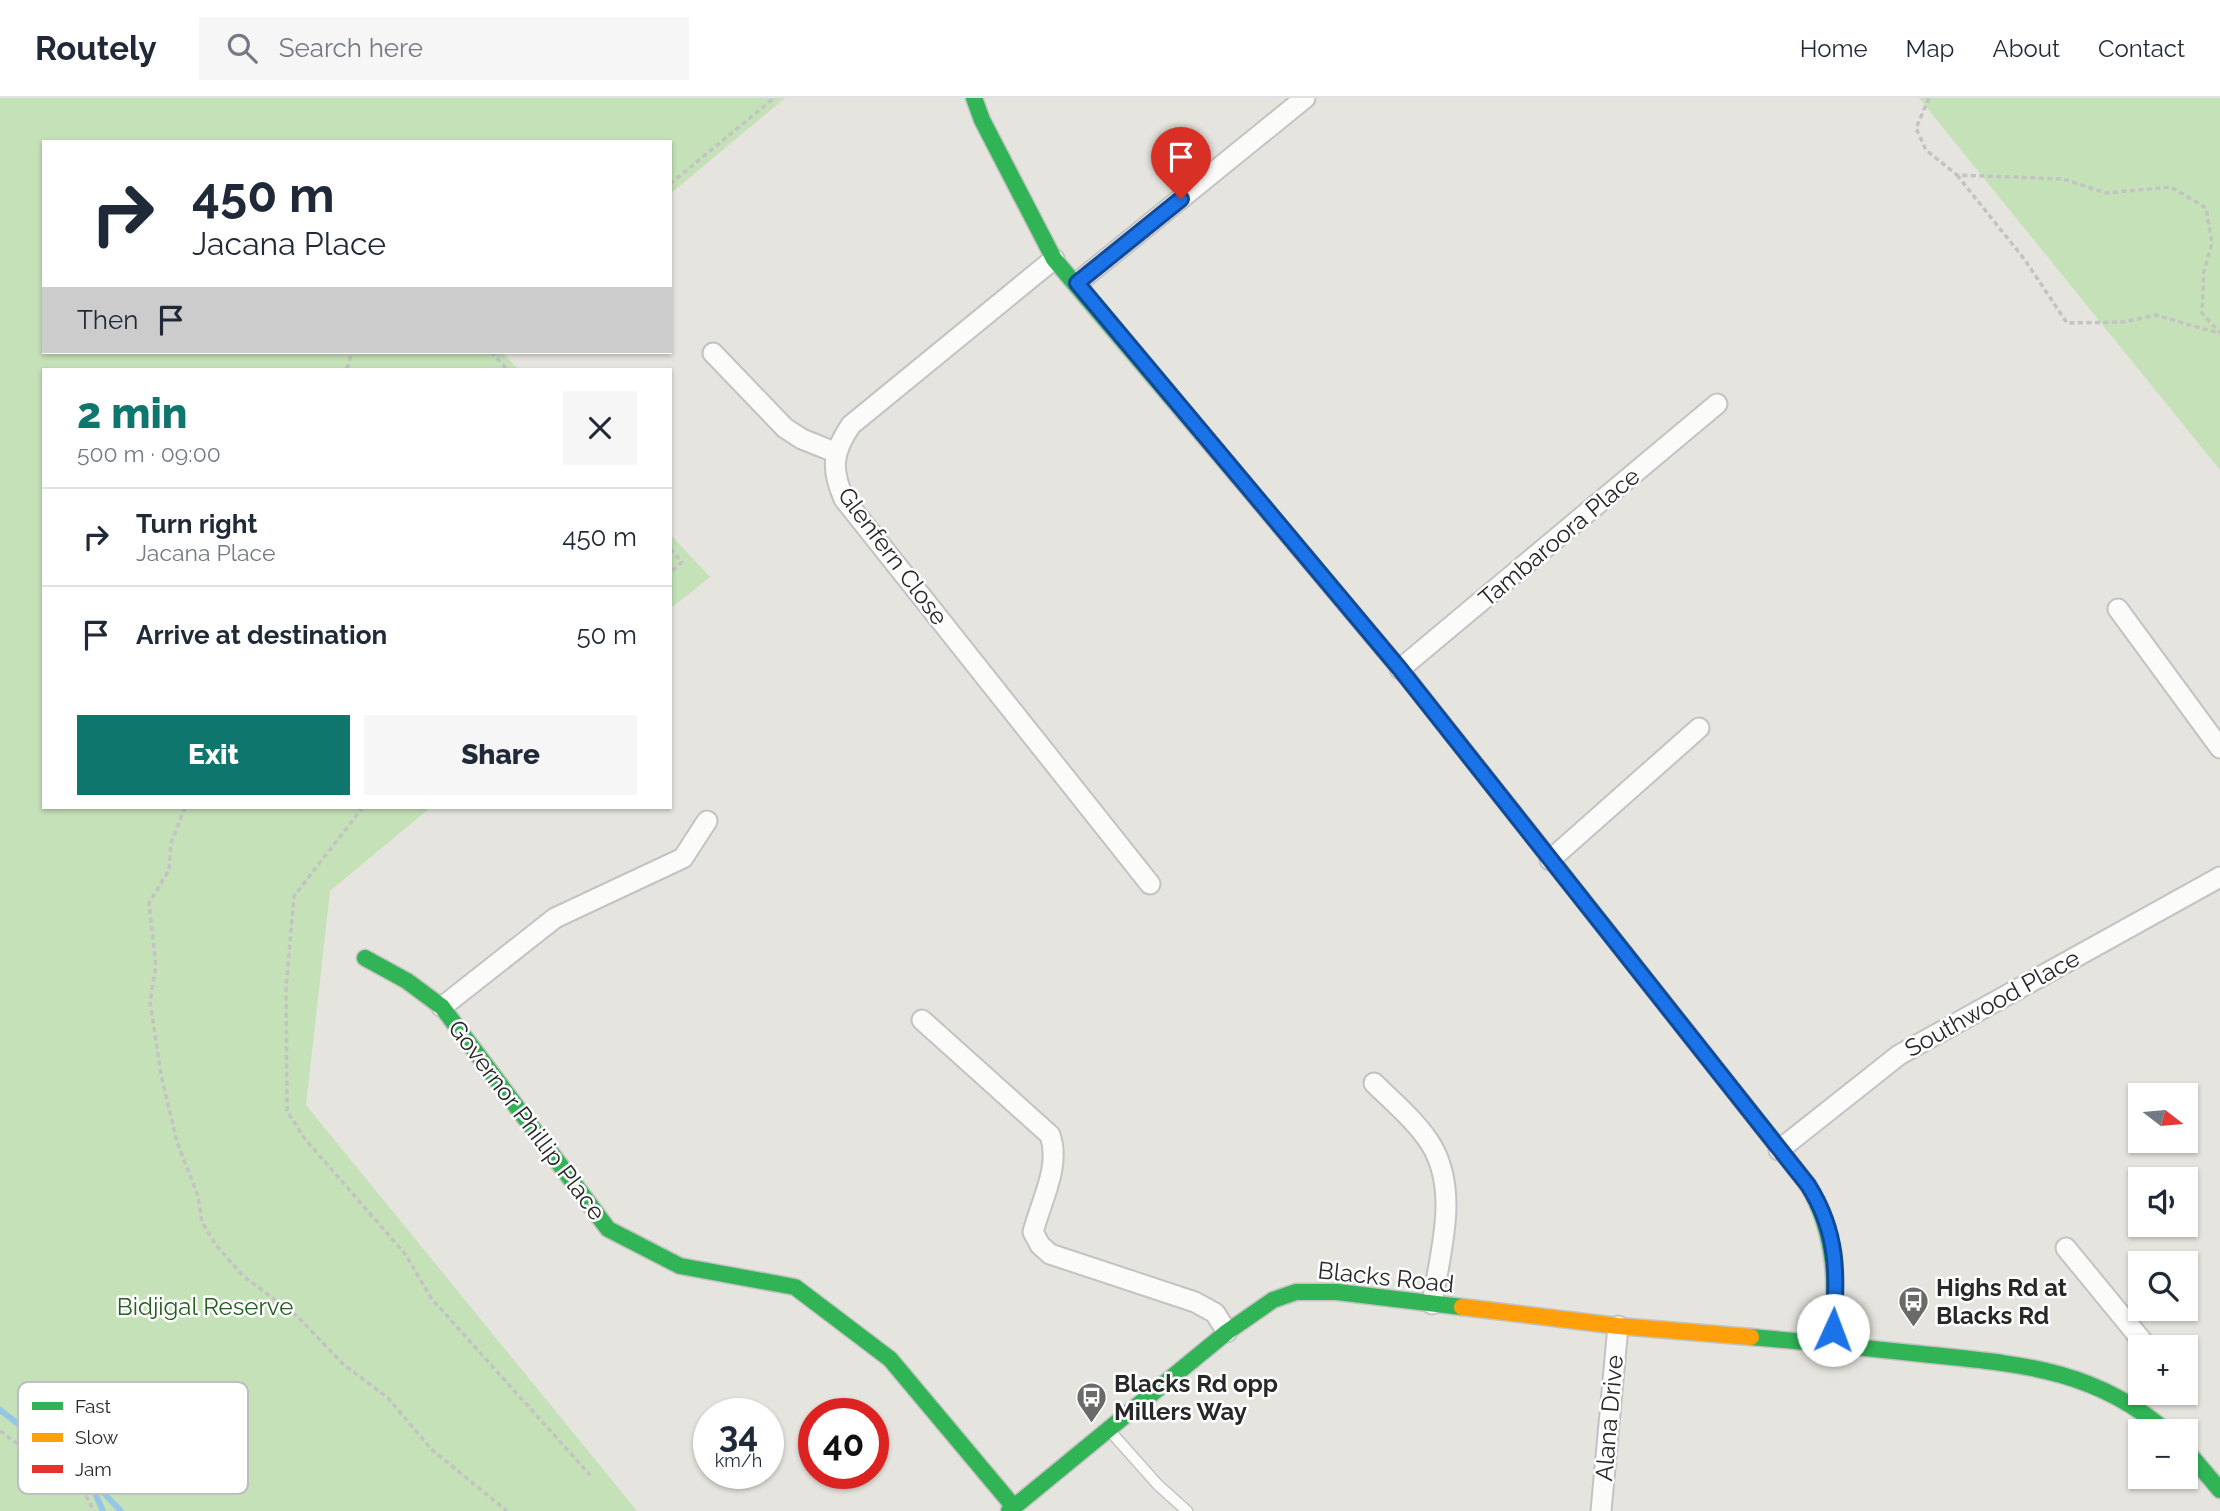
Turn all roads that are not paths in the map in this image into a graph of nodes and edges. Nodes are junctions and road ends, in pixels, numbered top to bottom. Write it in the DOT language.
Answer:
graph roads {
  1 [pos="974,98"];
  2 [pos="1305,98"];
  3 [pos="1054,259"];
  4 [pos="1077,283"];
  5 [pos="713,353"];
  6 [pos="1717,404"];
  7 [pos="837,453"];
  8 [pos="2118,609"];
  9 [pos="1400,669"];
  10 [pos="1699,727"];
  11 [pos="2220,748"];
  12 [pos="707,821"];
  13 [pos="1550,860"];
  14 [pos="2220,877"];
  15 [pos="1150,884"];
  16 [pos="365,958"];
  17 [pos="442,1007"];
  18 [pos="922,1020"];
  19 [pos="1374,1083"];
  20 [pos="1779,1150"];
  21 [pos="2066,1248"];
  22 [pos="1433,1304"];
  23 [pos="1618,1326"];
  24 [pos="1227,1332"];
  25 [pos="2137,1335"];
  26 [pos="1832,1344"];
  27 [pos="2128,1396"];
  28 [pos="2142,1405"];
  29 [pos="2155,1419"];
  30 [pos="1110,1430"];
  31 [pos="2198,1464"];
  32 [pos="2220,1490"];
  33 [pos="1012,1509"];
  34 [pos="1187,1511"];
  35 [pos="1601,1511"];
  1 -- 3 [label="street"];
  2 -- 4 [label="street"];
  3 -- 4 [label="street"];
  3 -- 7 [label="street, Glenfern Close"];
  4 -- 9 [label="street"];
  5 -- 7 [label="street"];
  6 -- 9 [label="street, Tambaroora Place"];
  7 -- 15 [label="street, Glenfern Close"];
  8 -- 11 [label="street"];
  9 -- 13 [label="street"];
  10 -- 13 [label="street"];
  12 -- 17 [label="street, Governor Phillip Place"];
  13 -- 20 [label="street"];
  14 -- 20 [label="street, Southwood Place"];
  16 -- 17 [label="street, Governor Phillip Place"];
  17 -- 33 [label="street, Governor Phillip Place"];
  18 -- 24 [label="street"];
  19 -- 22 [label="street"];
  20 -- 26 [label="street"];
  21 -- 25 [label="street"];
  22 -- 23 [label="street, Blacks Road"];
  22 -- 24 [label="street, Blacks Road"];
  23 -- 26 [label="street, Blacks Road"];
  23 -- 35 [label="street, Alana Drive"];
  24 -- 30 [label="street, Blacks Road"];
  26 -- 27 [label="street, Blacks Road"];
  28 -- 29 [label="street, Blacks Road"];
  30 -- 33 [label="street, Blacks Road"];
  30 -- 34 [label="lane"];
  31 -- 32 [label="street"];
}
